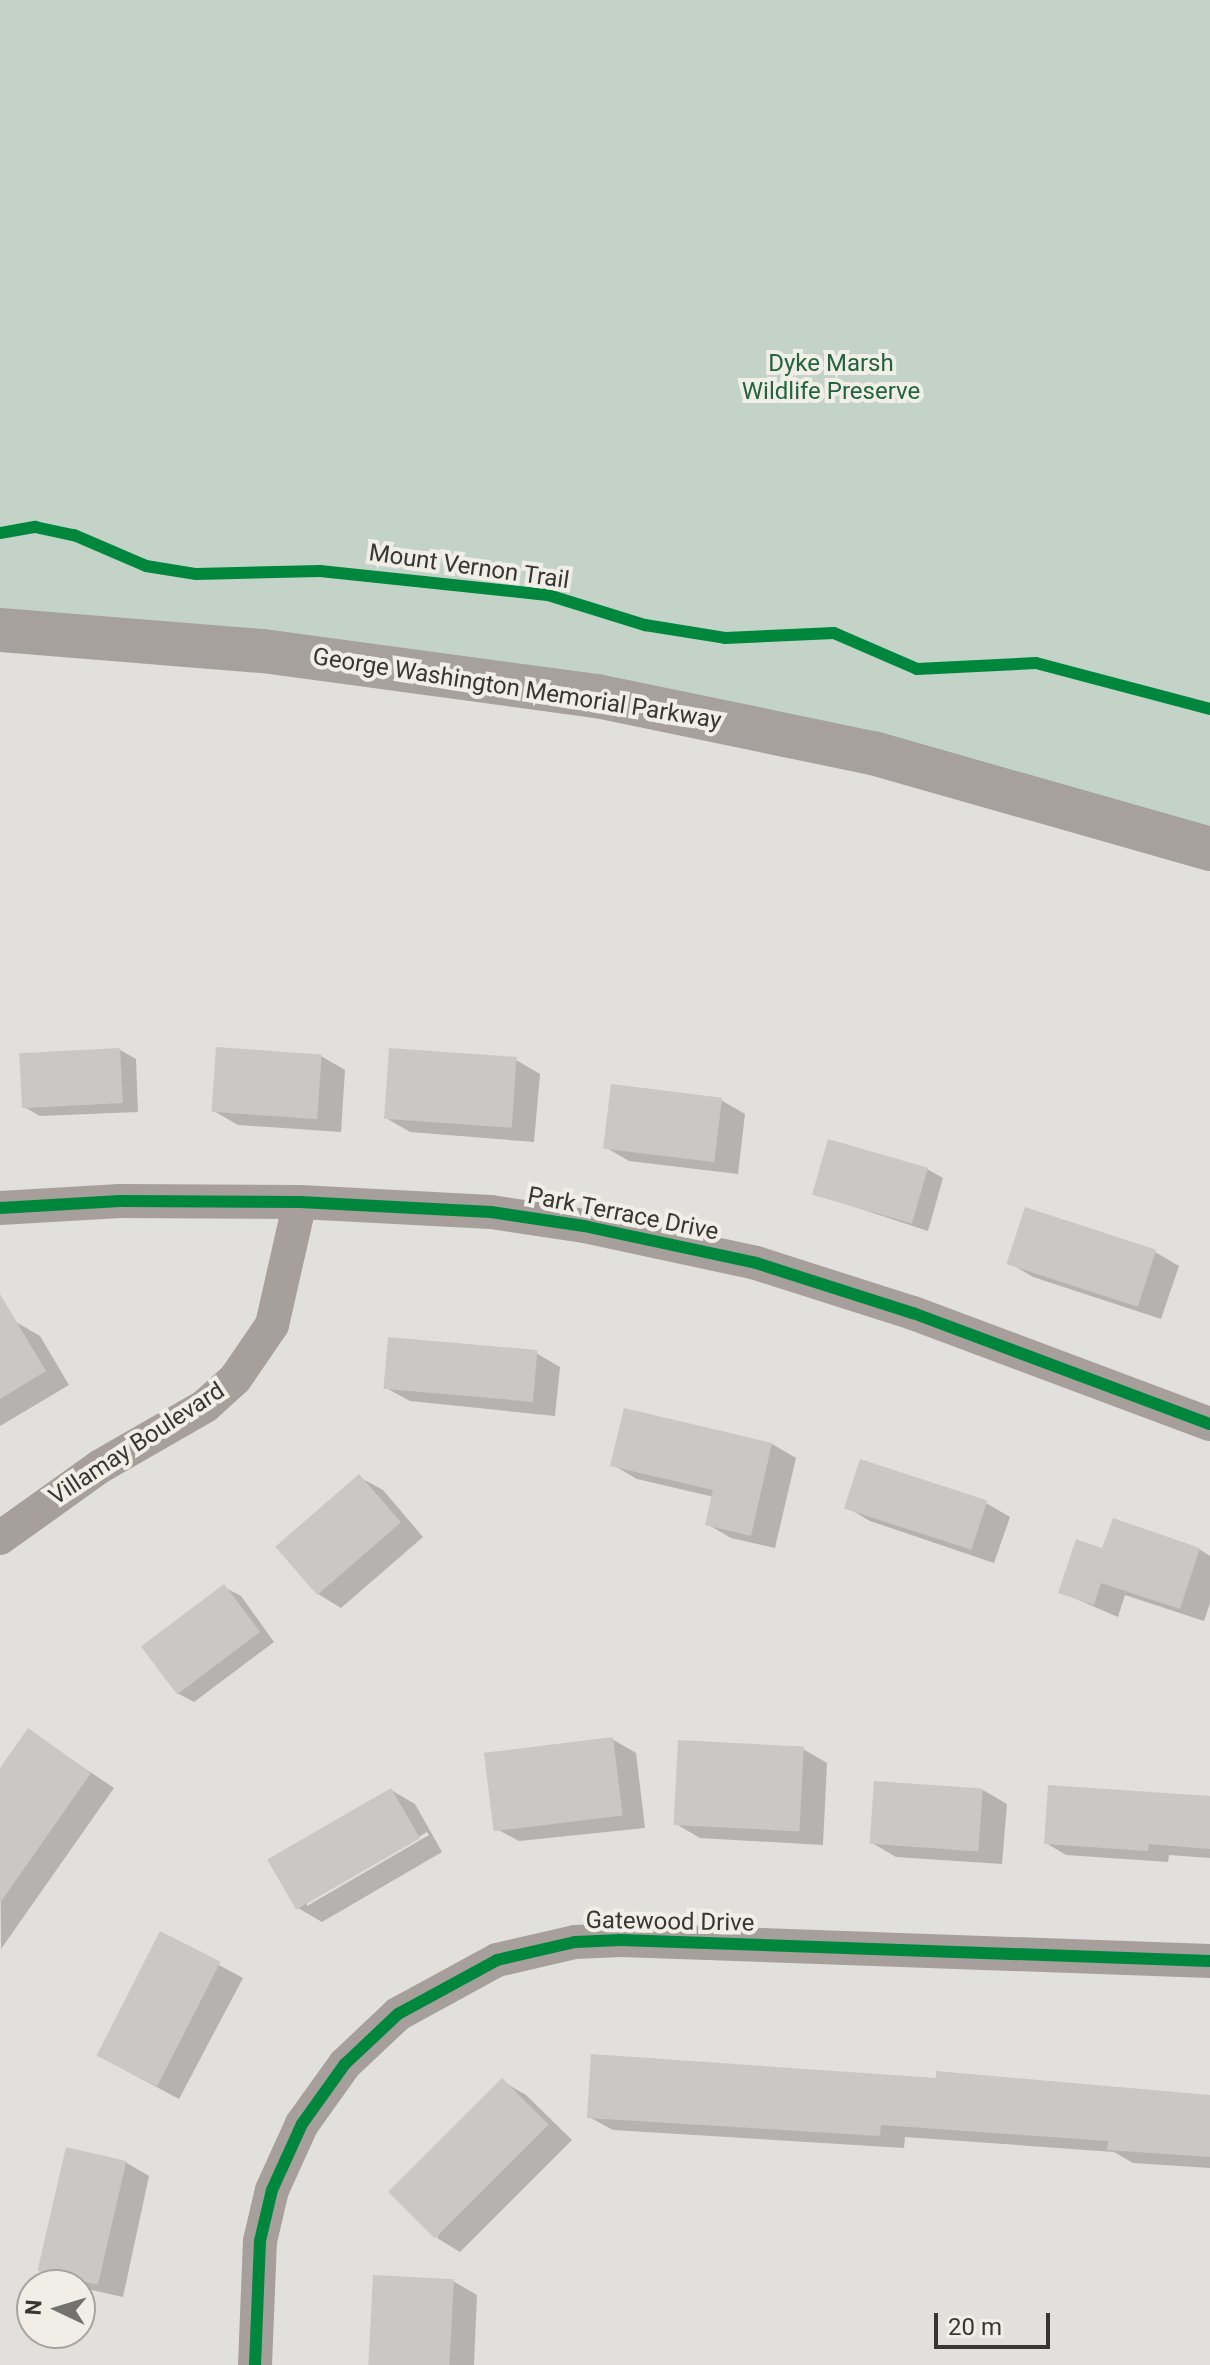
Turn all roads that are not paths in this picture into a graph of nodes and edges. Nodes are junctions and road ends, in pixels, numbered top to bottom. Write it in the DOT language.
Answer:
graph roads {
  1 [pos="0,630"];
  2 [pos="1210,849"];
  3 [pos="300,1202"];
  4 [pos="0,1208"];
  5 [pos="1210,1424"];
  6 [pos="0,1538"];
  7 [pos="1210,1961"];
  8 [pos="255,2365"];
  1 -- 2 [label="main road, George Washington Memorial Parkway"];
  3 -- 4 [label="street, Park Terrace Drive"];
  3 -- 5 [label="street, Park Terrace Drive"];
  3 -- 6 [label="street, Villamay Boulevard"];
  7 -- 8 [label="street, Gatewood Drive"];
}
